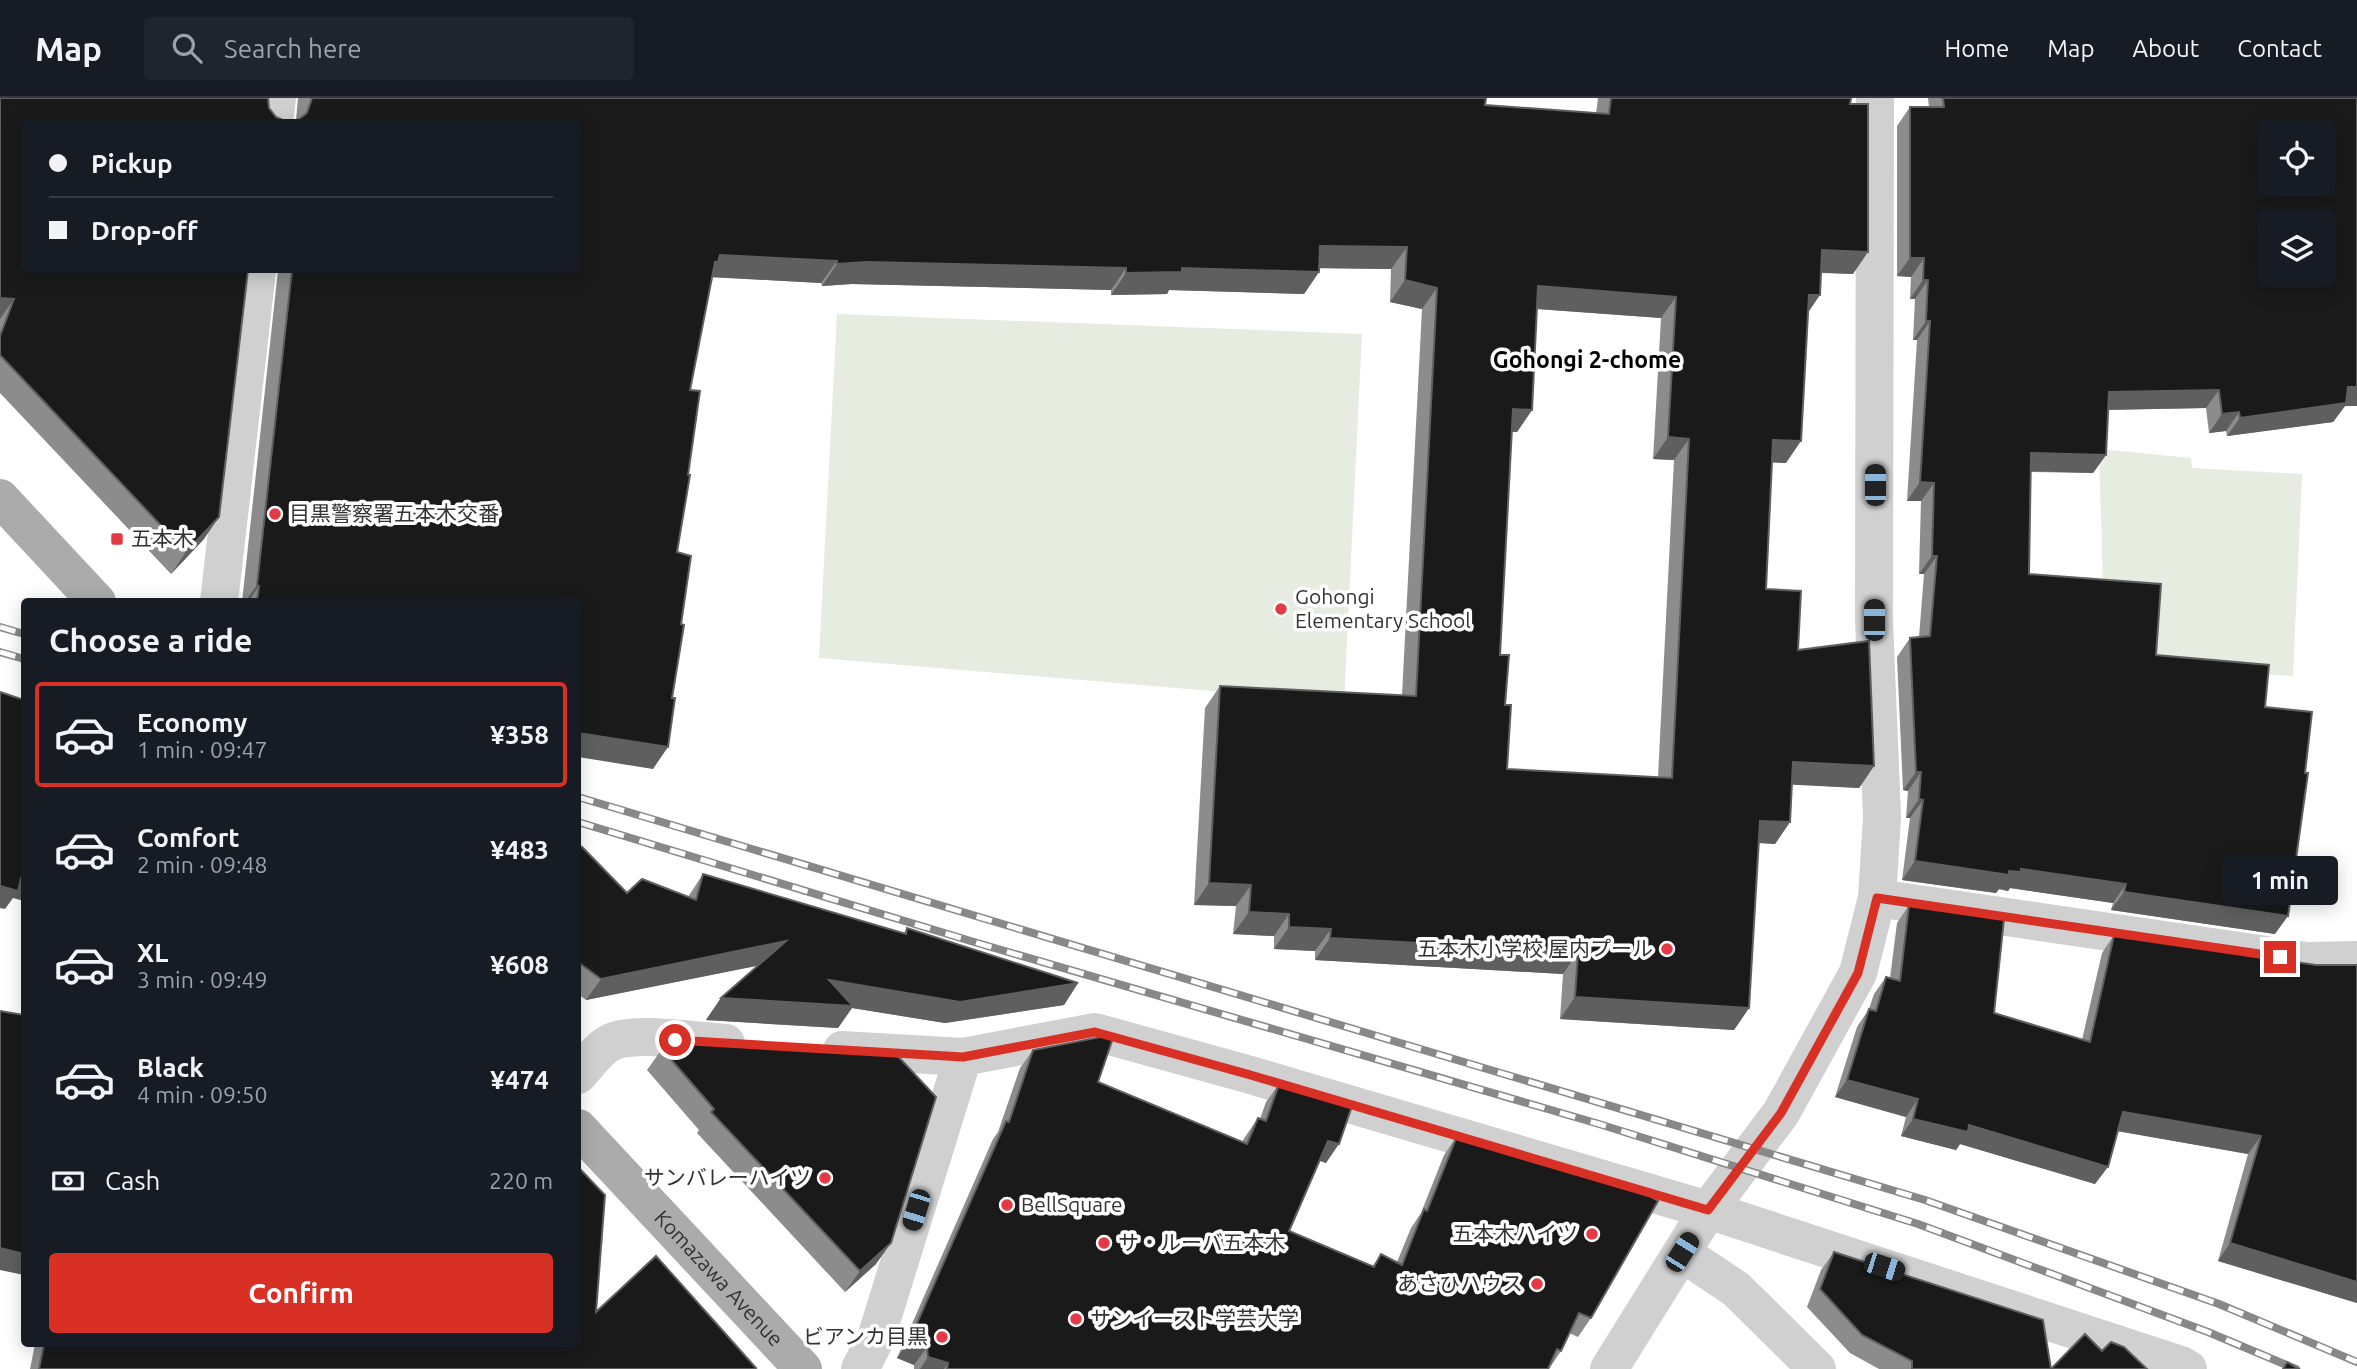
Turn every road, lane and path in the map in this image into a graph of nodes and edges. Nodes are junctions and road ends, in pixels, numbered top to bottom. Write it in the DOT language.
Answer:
graph roads {
  1 [pos="277,98"];
  2 [pos="1875,98"];
  3 [pos="274,119"];
  4 [pos="257,273"];
  5 [pos="0,498"];
  6 [pos="93,598"];
  7 [pos="219,598"];
  8 [pos="1877,898"];
  9 [pos="2357,960"];
  10 [pos="758,1045"];
  11 [pos="813,1048"];
  12 [pos="963,1057"];
  13 [pos="581,1072"];
  14 [pos="581,1131"];
  15 [pos="1708,1210"];
  16 [pos="1682,1252"];
  17 [pos="803,1369"];
  18 [pos="860,1369"];
  19 [pos="1609,1369"];
  20 [pos="1817,1369"];
  21 [pos="2188,1369"];
  1 -- 3 [label="street"];
  2 -- 8 [label="street"];
  4 -- 7 [label="street"];
  5 -- 6 [label="main road"];
  8 -- 9 [label="street"];
  8 -- 15 [label="street"];
  10 -- 13 [label="street"];
  11 -- 12 [label="street"];
  12 -- 15 [label="street"];
  12 -- 18 [label="street"];
  14 -- 17 [label="main road, Komazawa Avenue"];
  15 -- 16 [label="street"];
  15 -- 21 [label="street"];
  16 -- 19 [label="street"];
  16 -- 20 [label="street"];
}
